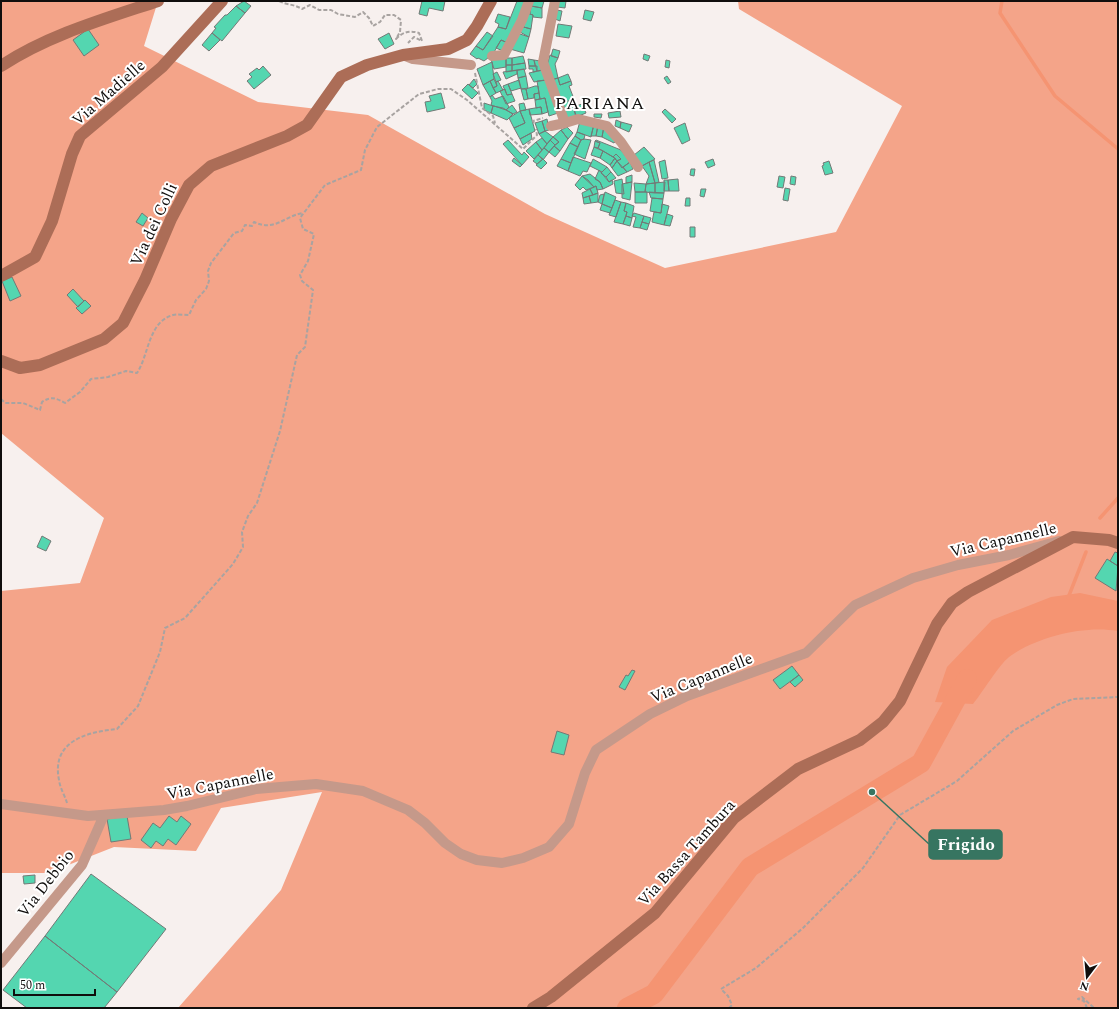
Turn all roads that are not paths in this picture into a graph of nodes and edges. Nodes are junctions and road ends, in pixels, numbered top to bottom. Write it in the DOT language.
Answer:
graph roads {
  1 [pos="158,1"];
  2 [pos="222,1"];
  3 [pos="491,1"];
  4 [pos="529,1"];
  5 [pos="555,1"];
  6 [pos="403,55"];
  7 [pos="492,56"];
  8 [pos="471,65"];
  9 [pos="1,66"];
  10 [pos="564,122"];
  11 [pos="552,126"];
  12 [pos="638,167"];
  13 [pos="1,276"];
  14 [pos="1,362"];
  15 [pos="1074,537"];
  16 [pos="1118,542"];
  17 [pos="1,804"];
  18 [pos="104,815"];
  19 [pos="1,964"];
  20 [pos="533,1008"];
  1 -- 9 [label="street"];
  2 -- 13 [label="street, Via Madielle"];
  3 -- 6 [label="street, Via dei Colli"];
  4 -- 7 [label="street"];
  5 -- 10 [label="street"];
  6 -- 8 [label="street, Via dei Colli"];
  6 -- 14 [label="street, Via dei Colli"];
  10 -- 11 [label="street"];
  10 -- 12 [label="street"];
  15 -- 16 [label="street"];
  15 -- 18 [label="street, Via Capannelle"];
  15 -- 20 [label="street, Via Bassa Tambura"];
  17 -- 18 [label="street, Via Capannelle"];
  18 -- 19 [label="street, Via Debbio"];
}
